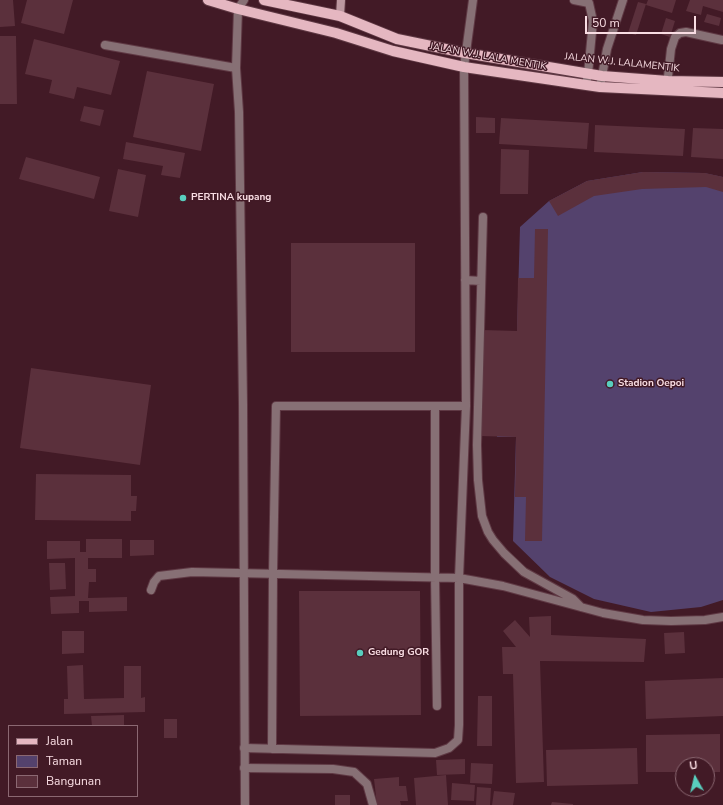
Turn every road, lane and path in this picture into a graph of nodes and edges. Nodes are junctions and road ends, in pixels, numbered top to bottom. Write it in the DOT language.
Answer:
graph roads {
  1 [pos="208,0"];
  2 [pos="244,0"];
  3 [pos="264,0"];
  4 [pos="341,0"];
  5 [pos="473,0"];
  6 [pos="574,0"];
  7 [pos="623,0"];
  8 [pos="238,9"];
  9 [pos="340,16"];
  10 [pos="336,33"];
  11 [pos="722,40"];
  12 [pos="105,45"];
  13 [pos="465,54"];
  14 [pos="464,67"];
  15 [pos="236,68"];
  16 [pos="588,74"];
  17 [pos="602,76"];
  18 [pos="723,82"];
  19 [pos="586,84"];
  20 [pos="667,86"];
  21 [pos="600,87"];
  22 [pos="723,93"];
  23 [pos="483,217"];
  24 [pos="465,280"];
  25 [pos="481,281"];
  26 [pos="435,406"];
  27 [pos="466,406"];
  28 [pos="244,572"];
  29 [pos="273,573"];
  30 [pos="435,577"];
  31 [pos="459,578"];
  32 [pos="151,590"];
  33 [pos="582,608"];
  34 [pos="723,617"];
  35 [pos="437,706"];
  36 [pos="244,748"];
  37 [pos="272,749"];
  38 [pos="244,768"];
  39 [pos="245,805"];
  40 [pos="373,805"];
  1 -- 8 [label="main road, JALAN W.J. LALA MENTIK"];
  2 -- 8 [label="street"];
  3 -- 9 [label="main road, JALAN W.J. LALAMENTIK"];
  4 -- 9 [label="main road"];
  5 -- 13 [label="street"];
  6 -- 16 [label="street"];
  7 -- 17 [label="street"];
  8 -- 10 [label="main road, JALAN W.J. LALA MENTIK"];
  8 -- 15 [label="street"];
  9 -- 10 [label="main road"];
  9 -- 13 [label="main road, JALAN W.J. LALAMENTIK"];
  10 -- 14 [label="main road, JALAN W.J. LALA MENTIK"];
  11 -- 20 [label="street"];
  12 -- 15 [label="street"];
  13 -- 14 [label="street"];
  13 -- 16 [label="main road, JALAN W.J. LALAMENTIK"];
  14 -- 19 [label="main road, JALAN W.J. LALA MENTIK"];
  14 -- 24 [label="street"];
  15 -- 28 [label="street"];
  16 -- 17 [label="main road, JALAN W.J. LALAMENTIK"];
  16 -- 19 [label="street"];
  17 -- 20 [label="main road, JALAN W.J. LALAMENTIK"];
  17 -- 21 [label="street"];
  18 -- 20 [label="main road, JALAN W.J. LALAMENTIK"];
  19 -- 21 [label="main road, JALAN W.J. LALA MENTIK"];
  20 -- 21 [label="main road, JALAN W.J. LALA MENTIK"];
  20 -- 22 [label="main road, JALAN W.J. LALA MENTIK"];
  23 -- 25 [label="street"];
  24 -- 25 [label="street"];
  24 -- 27 [label="street"];
  25 -- 33 [label="street"];
  26 -- 27 [label="street"];
  26 -- 29 [label="street"];
  26 -- 30 [label="street"];
  27 -- 31 [label="street"];
  28 -- 29 [label="street"];
  28 -- 32 [label="street"];
  28 -- 36 [label="street"];
  29 -- 30 [label="street"];
  29 -- 37 [label="street"];
  30 -- 31 [label="street"];
  30 -- 35 [label="street"];
  31 -- 33 [label="street"];
  31 -- 37 [label="street"];
  33 -- 34 [label="street"];
  36 -- 37 [label="street"];
  36 -- 38 [label="street"];
  38 -- 39 [label="street"];
  38 -- 40 [label="street"];
}
